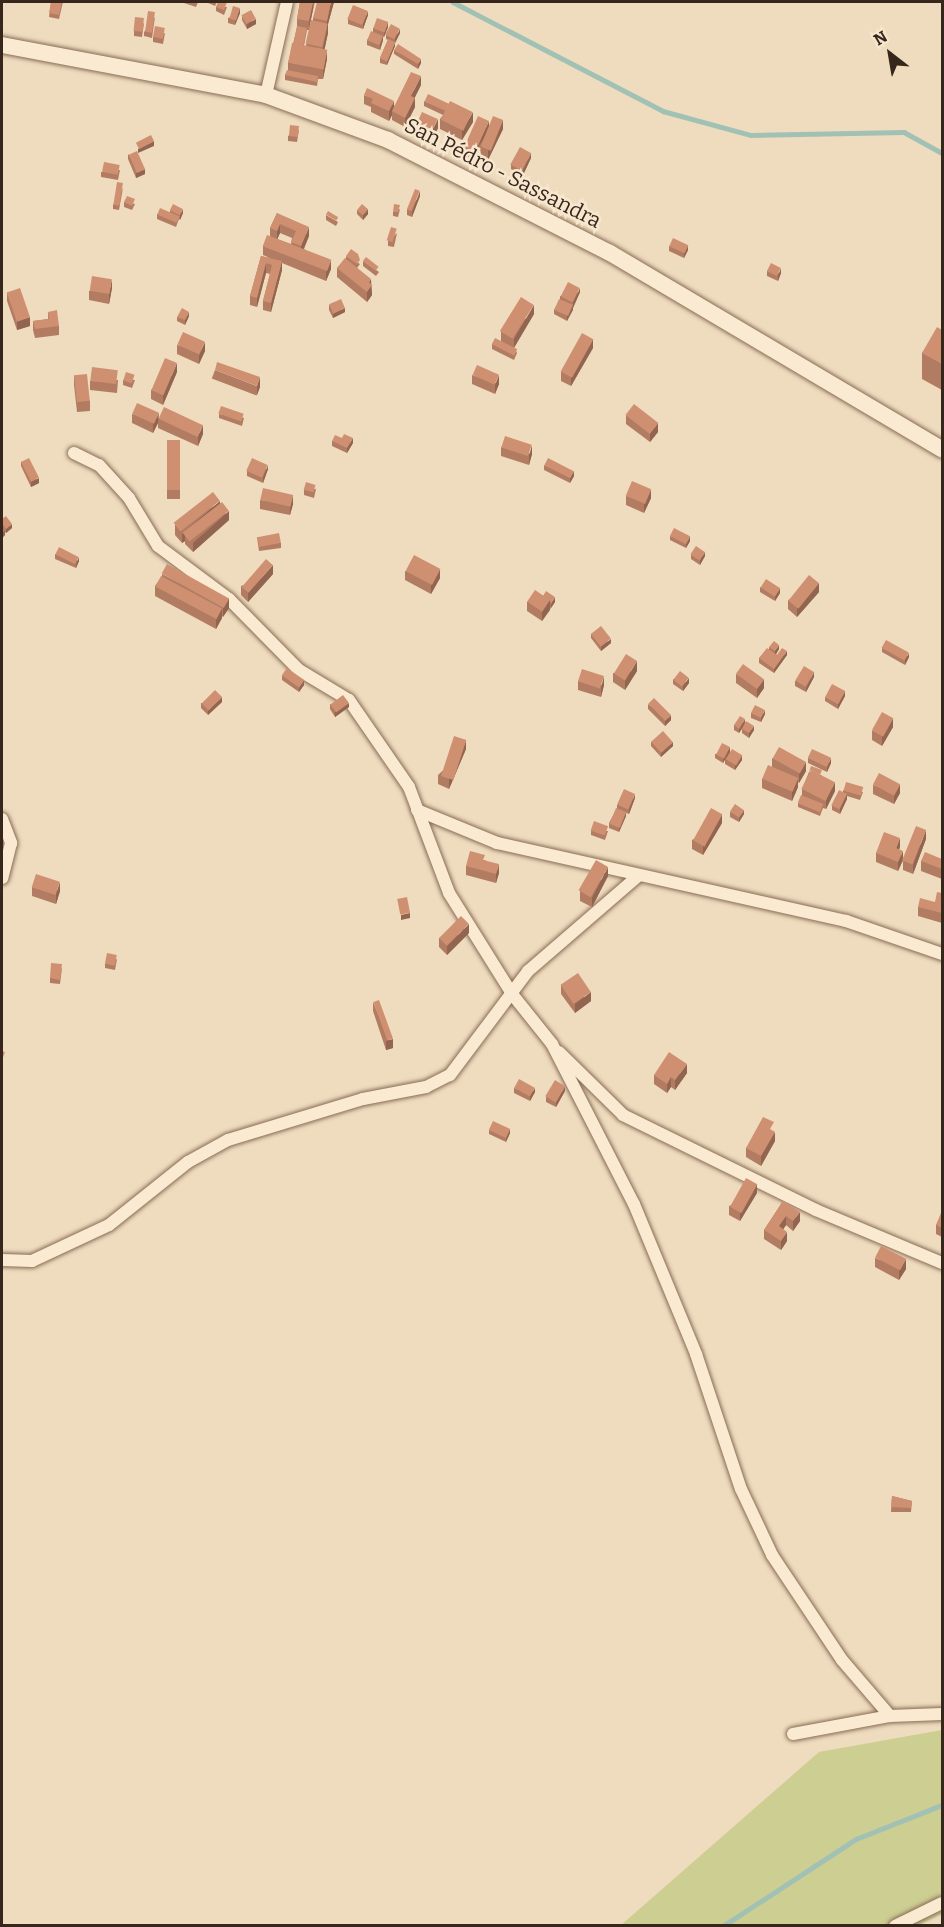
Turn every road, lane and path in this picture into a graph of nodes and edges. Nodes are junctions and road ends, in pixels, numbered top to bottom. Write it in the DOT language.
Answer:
graph roads {
  1 [pos="287,2"];
  2 [pos="2,45"];
  3 [pos="266,95"];
  4 [pos="942,449"];
  5 [pos="74,453"];
  6 [pos="417,810"];
  7 [pos="2,819"];
  8 [pos="637,877"];
  9 [pos="2,878"];
  10 [pos="942,954"];
  11 [pos="512,994"];
  12 [pos="552,1044"];
  13 [pos="2,1260"];
  14 [pos="942,1263"];
  15 [pos="942,1714"];
  16 [pos="890,1716"];
  17 [pos="793,1734"];
  18 [pos="942,1903"];
  19 [pos="895,1926"];
  1 -- 3 [label="street"];
  2 -- 3 [label="main road, San Pédro - Sassandra"];
  3 -- 4 [label="main road, San Pédro - Sassandra"];
  5 -- 6 [label="street"];
  6 -- 8 [label="street"];
  6 -- 11 [label="street"];
  7 -- 9 [label="street"];
  8 -- 10 [label="street"];
  8 -- 11 [label="street"];
  11 -- 12 [label="street"];
  11 -- 13 [label="street"];
  12 -- 14 [label="street"];
  12 -- 16 [label="street"];
  15 -- 16 [label="street"];
  16 -- 17 [label="street"];
  18 -- 19 [label="street"];
}
